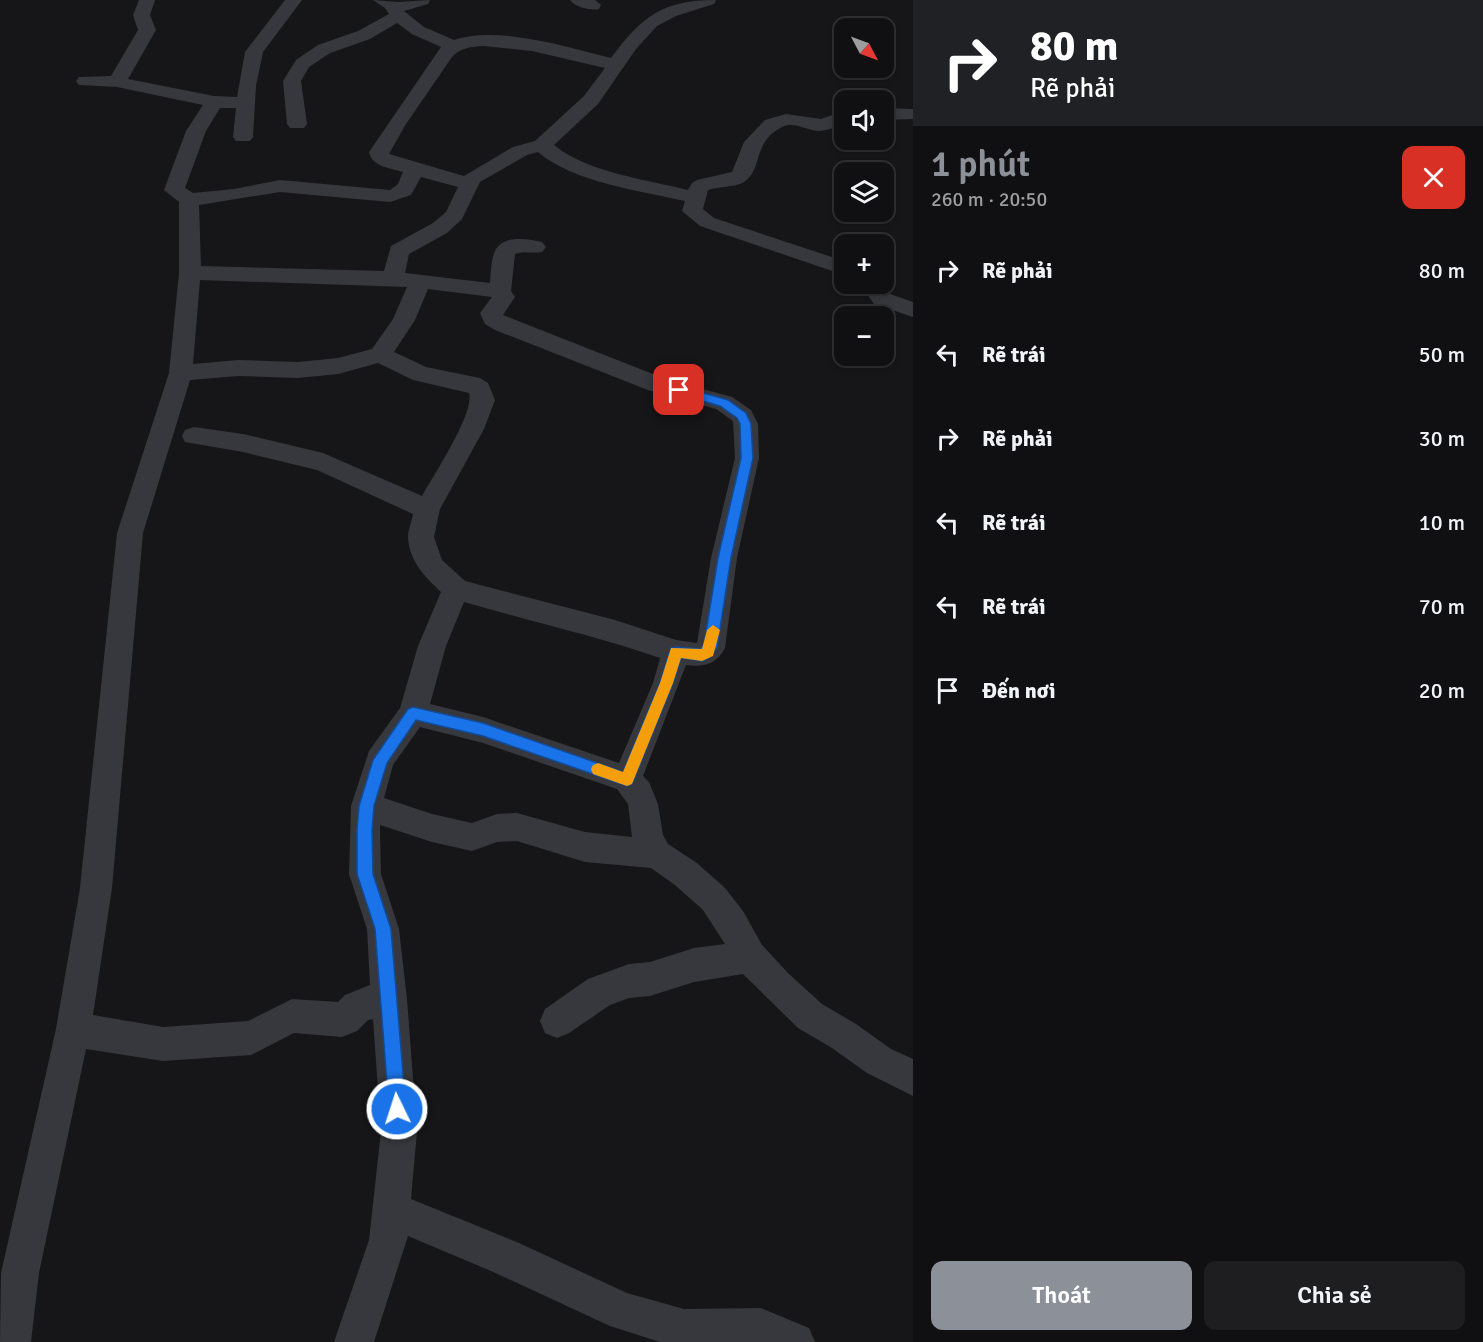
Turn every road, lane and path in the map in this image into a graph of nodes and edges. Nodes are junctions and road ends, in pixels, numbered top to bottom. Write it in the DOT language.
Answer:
graph roads {
  1 [pos="147,0"];
  2 [pos="294,0"];
  3 [pos="422,0"];
  4 [pos="708,0"];
  5 [pos="391,8"];
  6 [pos="453,46"];
  7 [pos="616,65"];
  8 [pos="85,81"];
  9 [pos="117,82"];
  10 [pos="214,102"];
  11 [pos="246,103"];
  12 [pos="894,114"];
  13 [pos="910,114"];
  14 [pos="834,120"];
  15 [pos="297,124"];
  16 [pos="243,137"];
  17 [pos="542,145"];
  18 [pos="414,170"];
  19 [pos="469,184"];
  20 [pos="696,198"];
  21 [pos="189,200"];
  22 [pos="535,247"];
  23 [pos="834,265"];
  24 [pos="190,273"];
  25 [pos="393,278"];
  26 [pos="420,283"];
  27 [pos="500,291"];
  28 [pos="879,294"];
  29 [pos="913,310"];
  30 [pos="380,355"];
  31 [pos="182,373"];
  32 [pos="194,436"];
  33 [pos="426,509"];
  34 [pos="456,589"];
  35 [pos="676,652"];
  36 [pos="413,713"];
  37 [pos="627,779"];
  38 [pos="366,806"];
  39 [pos="657,854"];
  40 [pos="750,957"];
  41 [pos="390,999"];
  42 [pos="557,1021"];
  43 [pos="73,1029"];
  44 [pos="913,1078"];
  45 [pos="391,1210"];
  46 [pos="11,1342"];
  47 [pos="354,1342"];
  48 [pos="795,1342"];
  1 -- 9 [label="street"];
  2 -- 11 [label="street"];
  3 -- 5 [label="street"];
  4 -- 7 [label="street"];
  5 -- 6 [label="street"];
  5 -- 15 [label="street"];
  6 -- 7 [label="street"];
  6 -- 18 [label="street"];
  7 -- 17 [label="street"];
  8 -- 9 [label="street"];
  9 -- 10 [label="street"];
  10 -- 11 [label="street"];
  10 -- 21 [label="street"];
  11 -- 16 [label="street"];
  12 -- 13 [label="street"];
  14 -- 20 [label="street"];
  17 -- 19 [label="street"];
  17 -- 20 [label="street"];
  18 -- 19 [label="street"];
  18 -- 21 [label="street"];
  19 -- 25 [label="street"];
  20 -- 23 [label="street"];
  21 -- 24 [label="street"];
  22 -- 27 [label="street"];
  24 -- 25 [label="street"];
  24 -- 31 [label="street"];
  25 -- 26 [label="street"];
  26 -- 27 [label="street"];
  26 -- 30 [label="street"];
  27 -- 35 [label="street"];
  28 -- 29 [label="street"];
  30 -- 31 [label="street"];
  30 -- 33 [label="street"];
  31 -- 43 [label="street"];
  32 -- 33 [label="street"];
  33 -- 34 [label="street"];
  34 -- 35 [label="street"];
  34 -- 36 [label="street"];
  35 -- 37 [label="street"];
  36 -- 37 [label="street"];
  36 -- 38 [label="street"];
  37 -- 39 [label="street"];
  38 -- 39 [label="street"];
  38 -- 41 [label="street"];
  39 -- 40 [label="street"];
  40 -- 42 [label="street"];
  40 -- 44 [label="street"];
  41 -- 43 [label="street"];
  41 -- 45 [label="street"];
  43 -- 46 [label="street"];
  45 -- 47 [label="street"];
  45 -- 48 [label="street"];
}
